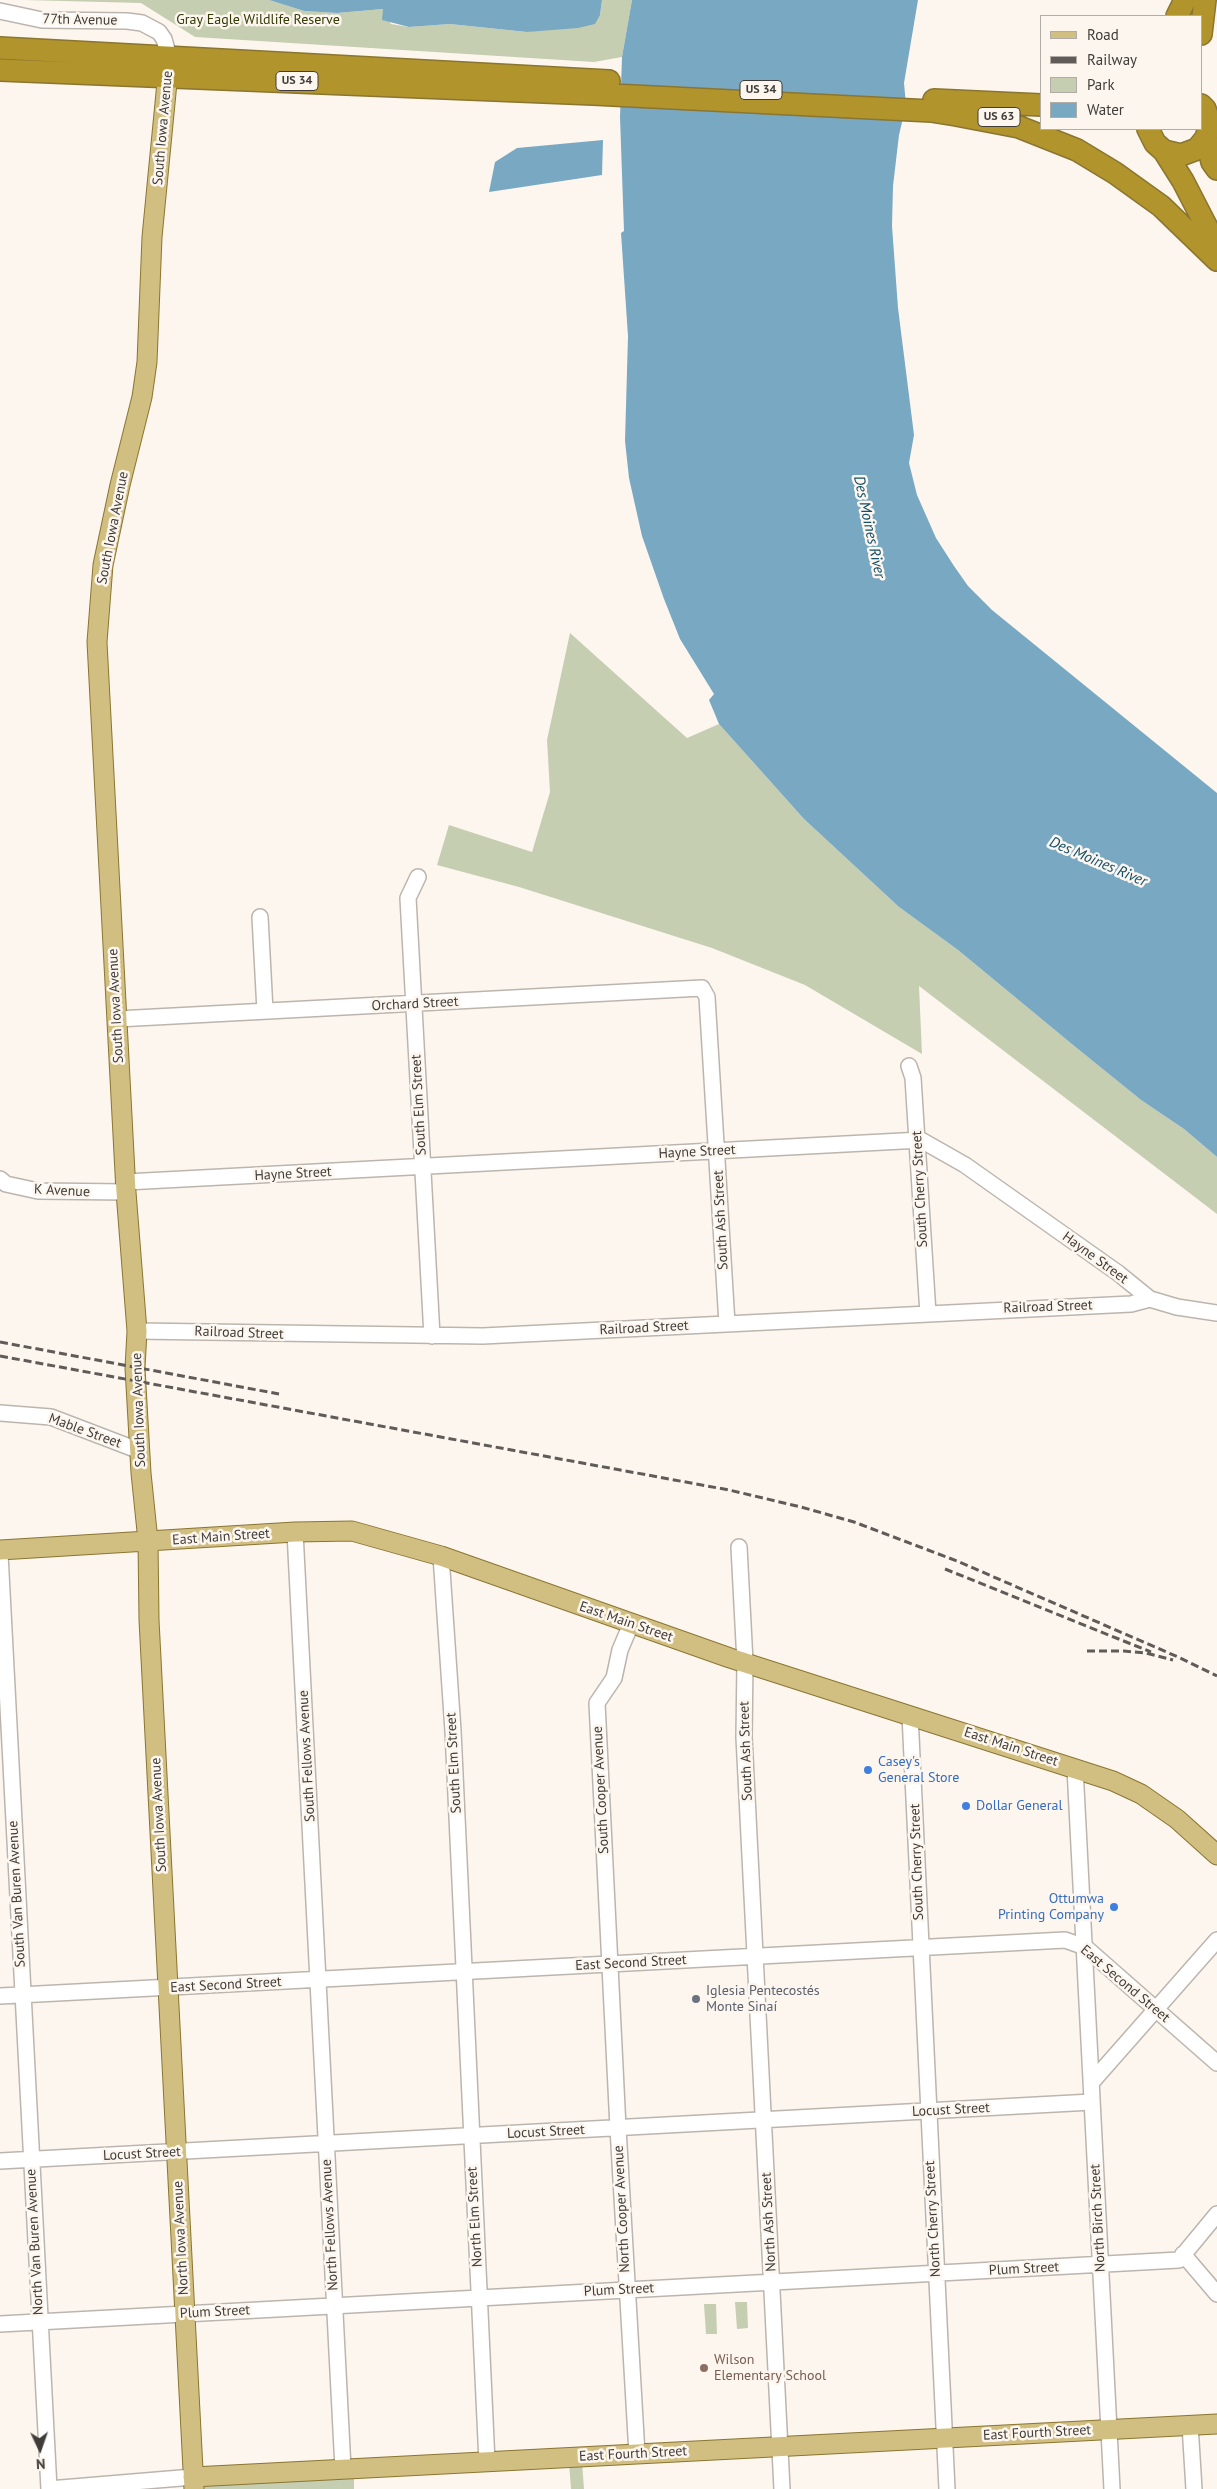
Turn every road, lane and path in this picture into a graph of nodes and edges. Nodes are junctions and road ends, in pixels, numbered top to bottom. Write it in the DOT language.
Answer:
graph roads {
  1 [pos="1186,0"];
  2 [pos="1205,0"];
  3 [pos="0,11"];
  4 [pos="1178,15"];
  5 [pos="1186,15"];
  6 [pos="1202,26"];
  7 [pos="158,32"];
  8 [pos="0,48"];
  9 [pos="169,66"];
  10 [pos="0,70"];
  11 [pos="932,105"];
  12 [pos="1202,106"];
  13 [pos="1037,108"];
  14 [pos="956,114"];
  15 [pos="1143,131"];
  16 [pos="1206,138"];
  17 [pos="1164,151"];
  18 [pos="1217,168"];
  19 [pos="1217,247"];
  20 [pos="1217,260"];
  21 [pos="418,877"];
  22 [pos="260,917"];
  23 [pos="707,997"];
  24 [pos="414,1004"];
  25 [pos="265,1011"];
  26 [pos="117,1019"];
  27 [pos="909,1066"];
  28 [pos="918,1140"];
  29 [pos="716,1151"];
  30 [pos="423,1167"];
  31 [pos="0,1179"];
  32 [pos="126,1187"];
  33 [pos="1150,1299"];
  34 [pos="1217,1313"];
  35 [pos="928,1314"];
  36 [pos="727,1324"];
  37 [pos="137,1331"];
  38 [pos="432,1336"];
  39 [pos="0,1413"];
  40 [pos="140,1451"];
  41 [pos="295,1532"];
  42 [pos="148,1542"];
  43 [pos="740,1546"];
  44 [pos="0,1552"];
  45 [pos="441,1556"];
  46 [pos="631,1624"];
  47 [pos="744,1662"];
  48 [pos="910,1715"];
  49 [pos="1075,1768"];
  50 [pos="1217,1855"];
  51 [pos="1217,1940"];
  52 [pos="1085,1947"];
  53 [pos="920,1948"];
  54 [pos="756,1956"];
  55 [pos="610,1964"];
  56 [pos="462,1971"];
  57 [pos="317,1980"];
  58 [pos="168,1987"];
  59 [pos="22,1994"];
  60 [pos="0,1996"];
  61 [pos="1156,2010"];
  62 [pos="1217,2063"];
  63 [pos="1092,2083"];
  64 [pos="1092,2102"];
  65 [pos="928,2111"];
  66 [pos="764,2120"];
  67 [pos="618,2128"];
  68 [pos="471,2136"];
  69 [pos="326,2144"];
  70 [pos="176,2152"];
  71 [pos="31,2160"];
  72 [pos="0,2162"];
  73 [pos="1217,2214"];
  74 [pos="1183,2254"];
  75 [pos="1101,2265"];
  76 [pos="936,2274"];
  77 [pos="772,2282"];
  78 [pos="626,2290"];
  79 [pos="1217,2294"];
  80 [pos="479,2298"];
  81 [pos="334,2306"];
  82 [pos="185,2314"];
  83 [pos="40,2322"];
  84 [pos="0,2324"];
  85 [pos="1217,2424"];
  86 [pos="1190,2425"];
  87 [pos="1109,2430"];
  88 [pos="944,2438"];
  89 [pos="780,2447"];
  90 [pos="636,2454"];
  91 [pos="487,2462"];
  92 [pos="343,2469"];
  93 [pos="194,2483"];
  94 [pos="48,2489"];
  95 [pos="782,2489"];
  96 [pos="947,2489"];
  97 [pos="1112,2489"];
  98 [pos="1194,2489"];
  1 -- 4 [label="highway"];
  1 -- 5 [label="highway"];
  2 -- 6 [label="highway"];
  3 -- 7 [label="street, 77th Avenue"];
  7 -- 9 [label="street, South Iowa Avenue"];
  8 -- 9 [label="highway, US 34"];
  9 -- 10 [label="highway, US 34"];
  9 -- 11 [label="highway, US 34"];
  9 -- 26 [label="main road, South Iowa Avenue"];
  11 -- 13 [label="highway, US 34"];
  11 -- 14 [label="highway, US 34"];
  12 -- 16 [label="highway"];
  13 -- 14 [label="highway, US 63"];
  14 -- 20 [label="highway, US 34"];
  15 -- 17 [label="highway"];
  16 -- 17 [label="highway"];
  16 -- 18 [label="highway"];
  17 -- 19 [label="highway"];
  21 -- 24 [label="street, South Elm Street"];
  22 -- 25 [label="street"];
  23 -- 24 [label="street, Orchard Street"];
  23 -- 29 [label="street, South Ash Street"];
  24 -- 25 [label="street, Orchard Street"];
  24 -- 30 [label="street, South Elm Street"];
  25 -- 26 [label="street, Orchard Street"];
  26 -- 32 [label="main road, South Iowa Avenue"];
  27 -- 28 [label="street, South Cherry Street"];
  28 -- 29 [label="street, Hayne Street"];
  28 -- 33 [label="street, Hayne Street"];
  28 -- 35 [label="street, South Cherry Street"];
  29 -- 30 [label="street, Hayne Street"];
  29 -- 36 [label="street, South Ash Street"];
  30 -- 32 [label="street, Hayne Street"];
  30 -- 38 [label="street, South Elm Street"];
  31 -- 32 [label="street, K Avenue"];
  32 -- 37 [label="main road, South Iowa Avenue"];
  33 -- 34 [label="street, Hayne Street"];
  33 -- 35 [label="street, Railroad Street"];
  35 -- 36 [label="street, Railroad Street"];
  36 -- 38 [label="street, Railroad Street"];
  37 -- 38 [label="street, Railroad Street"];
  37 -- 40 [label="main road, South Iowa Avenue"];
  39 -- 40 [label="street, Mable Street"];
  40 -- 42 [label="main road, South Iowa Avenue"];
  41 -- 42 [label="main road, East Main Street"];
  41 -- 45 [label="main road, East Main Street"];
  41 -- 57 [label="street, South Fellows Avenue"];
  42 -- 44 [label="main road, East Main Street"];
  42 -- 58 [label="main road, South Iowa Avenue"];
  43 -- 47 [label="street, South Ash Street"];
  44 -- 59 [label="street, South Van Buren Avenue"];
  45 -- 46 [label="main road, East Main Street"];
  45 -- 56 [label="street, South Elm Street"];
  46 -- 47 [label="main road, East Main Street"];
  46 -- 55 [label="street, South Cooper Avenue"];
  47 -- 48 [label="main road, East Main Street"];
  47 -- 54 [label="street, South Ash Street"];
  48 -- 49 [label="main road, East Main Street"];
  48 -- 53 [label="street, South Cherry Street"];
  49 -- 50 [label="main road, East Main Street"];
  49 -- 52 [label="street, North Birch Street"];
  51 -- 61 [label="street"];
  52 -- 53 [label="street, East Second Street"];
  52 -- 61 [label="street, East Second Street"];
  52 -- 63 [label="street, North Birch Street"];
  53 -- 54 [label="street, East Second Street"];
  53 -- 65 [label="street, North Cherry Street"];
  54 -- 55 [label="street, East Second Street"];
  54 -- 66 [label="street, North Ash Street"];
  55 -- 56 [label="street, East Second Street"];
  55 -- 67 [label="street, North Cooper Avenue"];
  56 -- 57 [label="street, East Second Street"];
  56 -- 68 [label="street, North Elm Street"];
  57 -- 58 [label="street, East Second Street"];
  57 -- 69 [label="street, North Fellows Avenue"];
  58 -- 59 [label="street, East Second Street"];
  58 -- 70 [label="main road, North Iowa Avenue"];
  59 -- 60 [label="street, East Second Street"];
  59 -- 71 [label="street, North Van Buren Avenue"];
  61 -- 62 [label="street, East Second Street"];
  61 -- 63 [label="street"];
  63 -- 64 [label="street, North Birch Street"];
  64 -- 65 [label="street, Locust Street"];
  64 -- 75 [label="street, North Birch Street"];
  65 -- 66 [label="street, Locust Street"];
  65 -- 76 [label="street, North Cherry Street"];
  66 -- 67 [label="street, Locust Street"];
  66 -- 77 [label="street, North Ash Street"];
  67 -- 68 [label="street, Locust Street"];
  67 -- 78 [label="street, North Cooper Avenue"];
  68 -- 69 [label="street, Locust Street"];
  68 -- 80 [label="street, North Elm Street"];
  69 -- 70 [label="street, Locust Street"];
  69 -- 81 [label="street, North Fellows Avenue"];
  70 -- 71 [label="street, Locust Street"];
  70 -- 82 [label="main road, North Iowa Avenue"];
  71 -- 72 [label="street, Locust Street"];
  71 -- 83 [label="street, North Van Buren Avenue"];
  73 -- 74 [label="street"];
  74 -- 75 [label="street, Plum Street"];
  74 -- 79 [label="street"];
  75 -- 76 [label="street, Plum Street"];
  75 -- 87 [label="street, North Birch Street"];
  76 -- 77 [label="street, Plum Street"];
  76 -- 88 [label="street, North Cherry Street"];
  77 -- 78 [label="street, Plum Street"];
  77 -- 89 [label="street, North Ash Street"];
  78 -- 80 [label="street, Plum Street"];
  78 -- 90 [label="street, North Cooper Avenue"];
  80 -- 81 [label="street, Plum Street"];
  80 -- 91 [label="street, North Elm Street"];
  81 -- 82 [label="street, Plum Street"];
  81 -- 92 [label="street, North Fellows Avenue"];
  82 -- 83 [label="street, Plum Street"];
  82 -- 93 [label="main road, North Iowa Avenue"];
  83 -- 84 [label="street, Plum Street"];
  83 -- 94 [label="street, North Van Buren Avenue"];
  85 -- 86 [label="main road, East Fourth Street"];
  86 -- 87 [label="main road, East Fourth Street"];
  86 -- 98 [label="street"];
  87 -- 88 [label="main road, East Fourth Street"];
  87 -- 97 [label="street, North Birch Street"];
  88 -- 89 [label="main road, East Fourth Street"];
  88 -- 96 [label="street, North Cherry Street"];
  89 -- 90 [label="main road, East Fourth Street"];
  89 -- 95 [label="street, North Ash Street"];
  90 -- 91 [label="main road, East Fourth Street"];
  91 -- 92 [label="main road, East Fourth Street"];
  92 -- 93 [label="main road, East Fourth Street"];
  93 -- 94 [label="street, East Fourth Street"];
}
